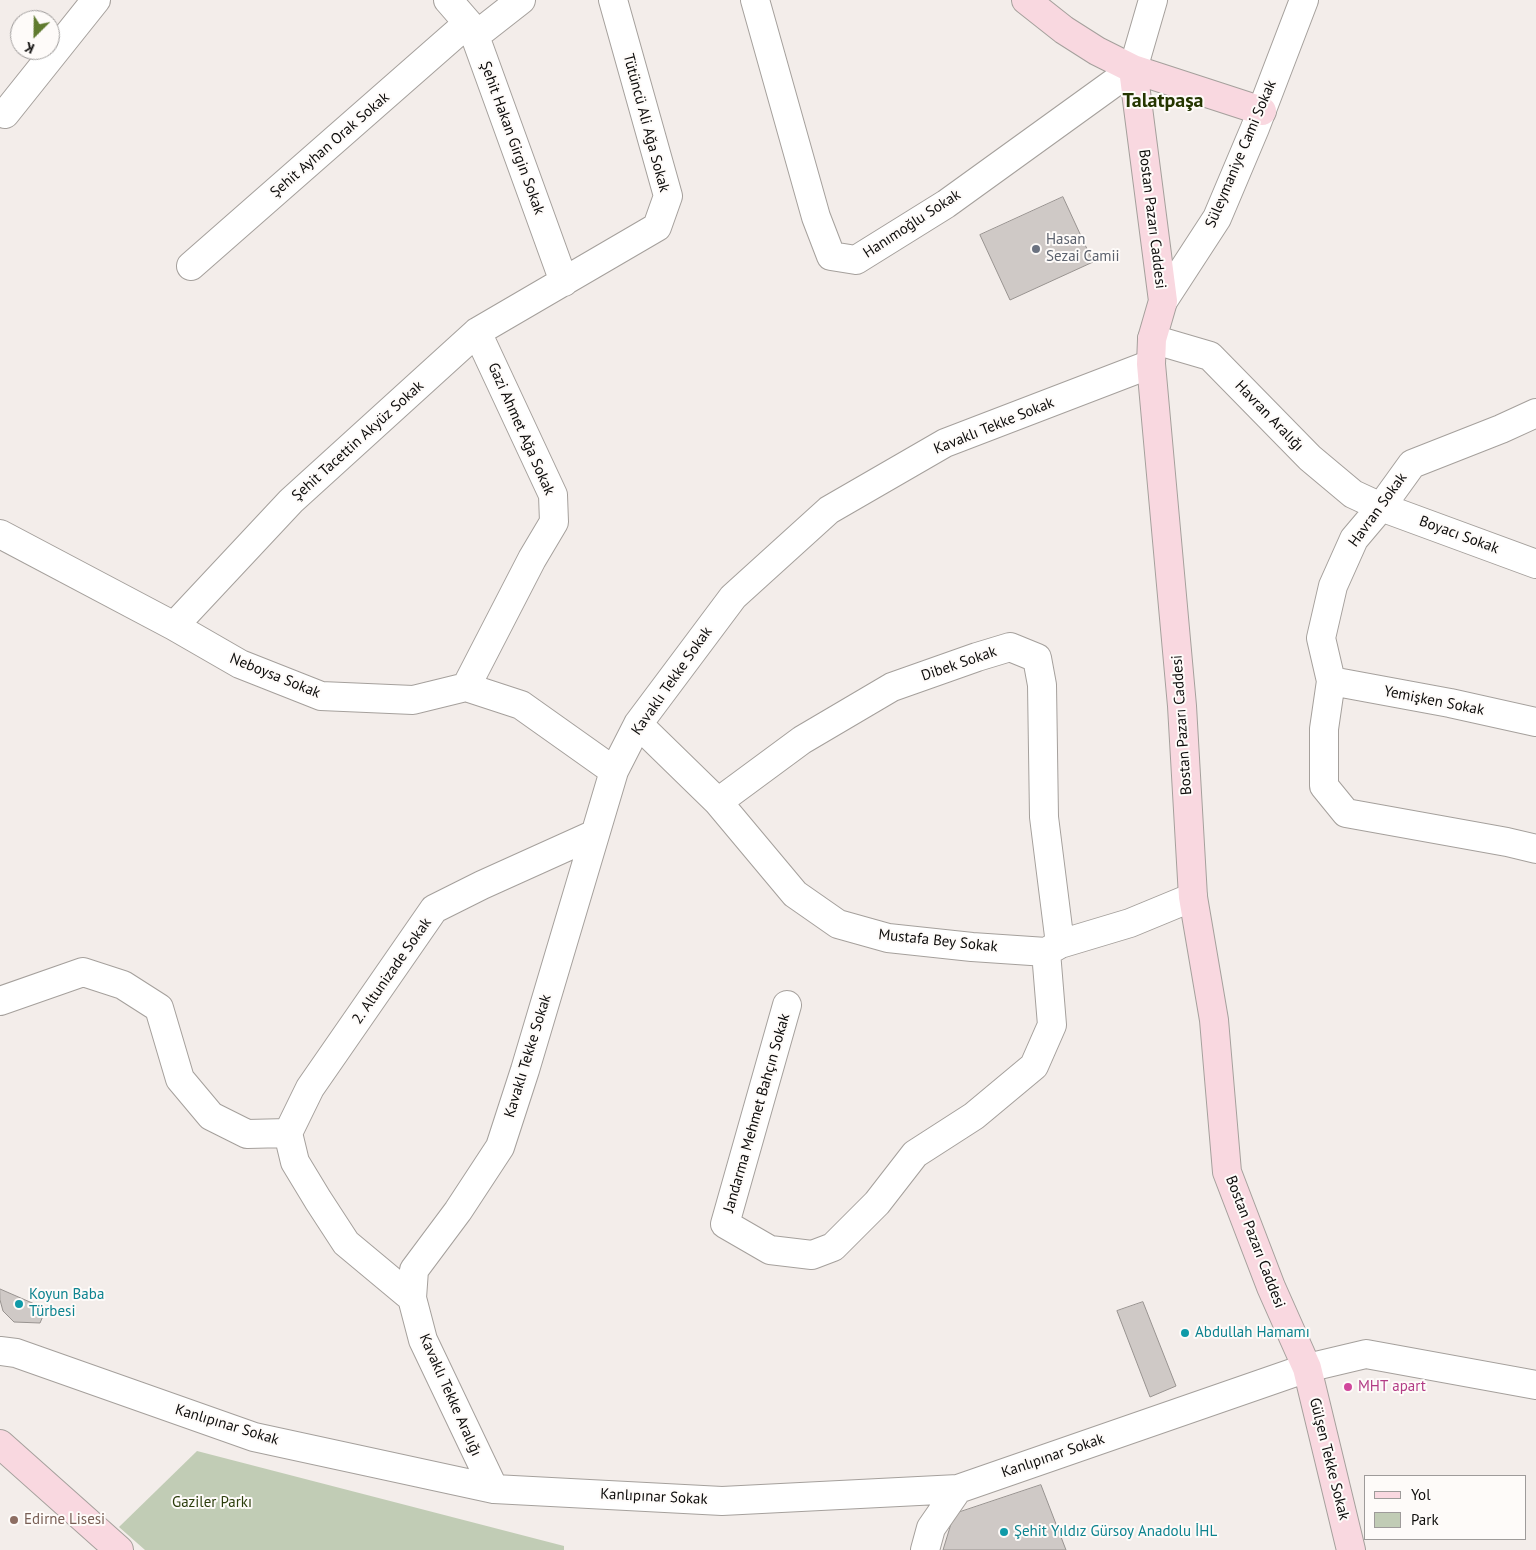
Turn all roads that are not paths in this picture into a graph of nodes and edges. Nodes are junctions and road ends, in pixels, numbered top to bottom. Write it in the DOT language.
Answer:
graph roads {
  1 [pos="96,0"];
  2 [pos="448,0"];
  3 [pos="521,0"];
  4 [pos="612,0"];
  5 [pos="755,0"];
  6 [pos="1026,0"];
  7 [pos="1153,0"];
  8 [pos="1304,0"];
  9 [pos="472,30"];
  10 [pos="1133,70"];
  11 [pos="1262,111"];
  12 [pos="5,114"];
  13 [pos="191,266"];
  14 [pos="564,282"];
  15 [pos="1163,301"];
  16 [pos="477,332"];
  17 [pos="1151,352"];
  18 [pos="1536,413"];
  19 [pos="1381,507"];
  20 [pos="0,534"];
  21 [pos="1536,564"];
  22 [pos="174,626"];
  23 [pos="1331,681"];
  24 [pos="466,687"];
  25 [pos="1536,722"];
  26 [pos="638,724"];
  27 [pos="614,771"];
  28 [pos="718,802"];
  29 [pos="595,834"];
  30 [pos="1536,849"];
  31 [pos="1193,897"];
  32 [pos="1053,948"];
  33 [pos="0,1002"];
  34 [pos="788,1005"];
  35 [pos="288,1133"];
  36 [pos="412,1298"];
  37 [pos="0,1351"];
  38 [pos="1307,1368"];
  39 [pos="1536,1384"];
  40 [pos="0,1444"];
  41 [pos="494,1489"];
  42 [pos="958,1489"];
  43 [pos="119,1550"];
  44 [pos="925,1550"];
  45 [pos="1351,1550"];
  1 -- 12 [label="street"];
  2 -- 9 [label="street, Şehit Hakan Girgin Sokak"];
  3 -- 9 [label="street, Şehit Ayhan Orak Sokak"];
  4 -- 14 [label="street, Tütüncü Ali Ağa Sokak"];
  5 -- 10 [label="street, Hanımoğlu Sokak"];
  6 -- 10 [label="street"];
  7 -- 10 [label="street, Bostan Pazarı Caddesi"];
  8 -- 11 [label="street, Süleymaniye Cami Sokak"];
  9 -- 13 [label="street, Şehit Ayhan Orak Sokak"];
  9 -- 14 [label="street, Şehit Hakan Girgin Sokak"];
  10 -- 11 [label="street"];
  10 -- 15 [label="street, Bostan Pazarı Caddesi"];
  11 -- 15 [label="street, Süleymaniye Cami Sokak"];
  14 -- 16 [label="street, Şehit Tacettin Akyüz Sokak"];
  15 -- 17 [label="street, Bostan Pazarı Caddesi"];
  16 -- 22 [label="street, Şehit Tacettin Akyüz Sokak"];
  16 -- 24 [label="street, Gazi Ahmet Ağa Sokak"];
  17 -- 19 [label="street, Havran Aralığı"];
  17 -- 26 [label="street, Kavaklı Tekke Sokak"];
  17 -- 31 [label="street, Bostan Pazarı Caddesi"];
  18 -- 19 [label="street, Havran Sokak"];
  19 -- 21 [label="street, Boyacı Sokak"];
  19 -- 23 [label="street, Havran Sokak"];
  20 -- 22 [label="street, Neboysa Sokak"];
  22 -- 24 [label="street, Neboysa Sokak"];
  23 -- 25 [label="street, Yemişken Sokak"];
  23 -- 30 [label="street, Havran Sokak"];
  24 -- 27 [label="street"];
  26 -- 27 [label="street, Kavaklı Tekke Sokak"];
  26 -- 28 [label="street, Mustafa Bey Sokak"];
  27 -- 29 [label="street, Kavaklı Tekke Sokak"];
  28 -- 32 [label="street, Mustafa Bey Sokak"];
  28 -- 32 [label="street, Dibek Sokak"];
  29 -- 35 [label="street, 2. Altunizade Sokak"];
  29 -- 36 [label="street, Kavaklı Tekke Sokak"];
  31 -- 32 [label="street, Mustafa Bey Sokak"];
  31 -- 38 [label="street, Bostan Pazarı Caddesi"];
  32 -- 34 [label="street, Jandarma Mehmet Bahçın Sokak"];
  33 -- 35 [label="street"];
  35 -- 36 [label="street"];
  36 -- 41 [label="street, Kavaklı Tekke Aralığı"];
  37 -- 41 [label="street, Kanlıpınar Sokak"];
  38 -- 39 [label="street, Kanlıpınar Sokak"];
  38 -- 42 [label="street, Kanlıpınar Sokak"];
  38 -- 45 [label="street, Gülşen Tekke Sokak"];
  40 -- 43 [label="street"];
  41 -- 42 [label="street, Kanlıpınar Sokak"];
  42 -- 44 [label="street"];
}
